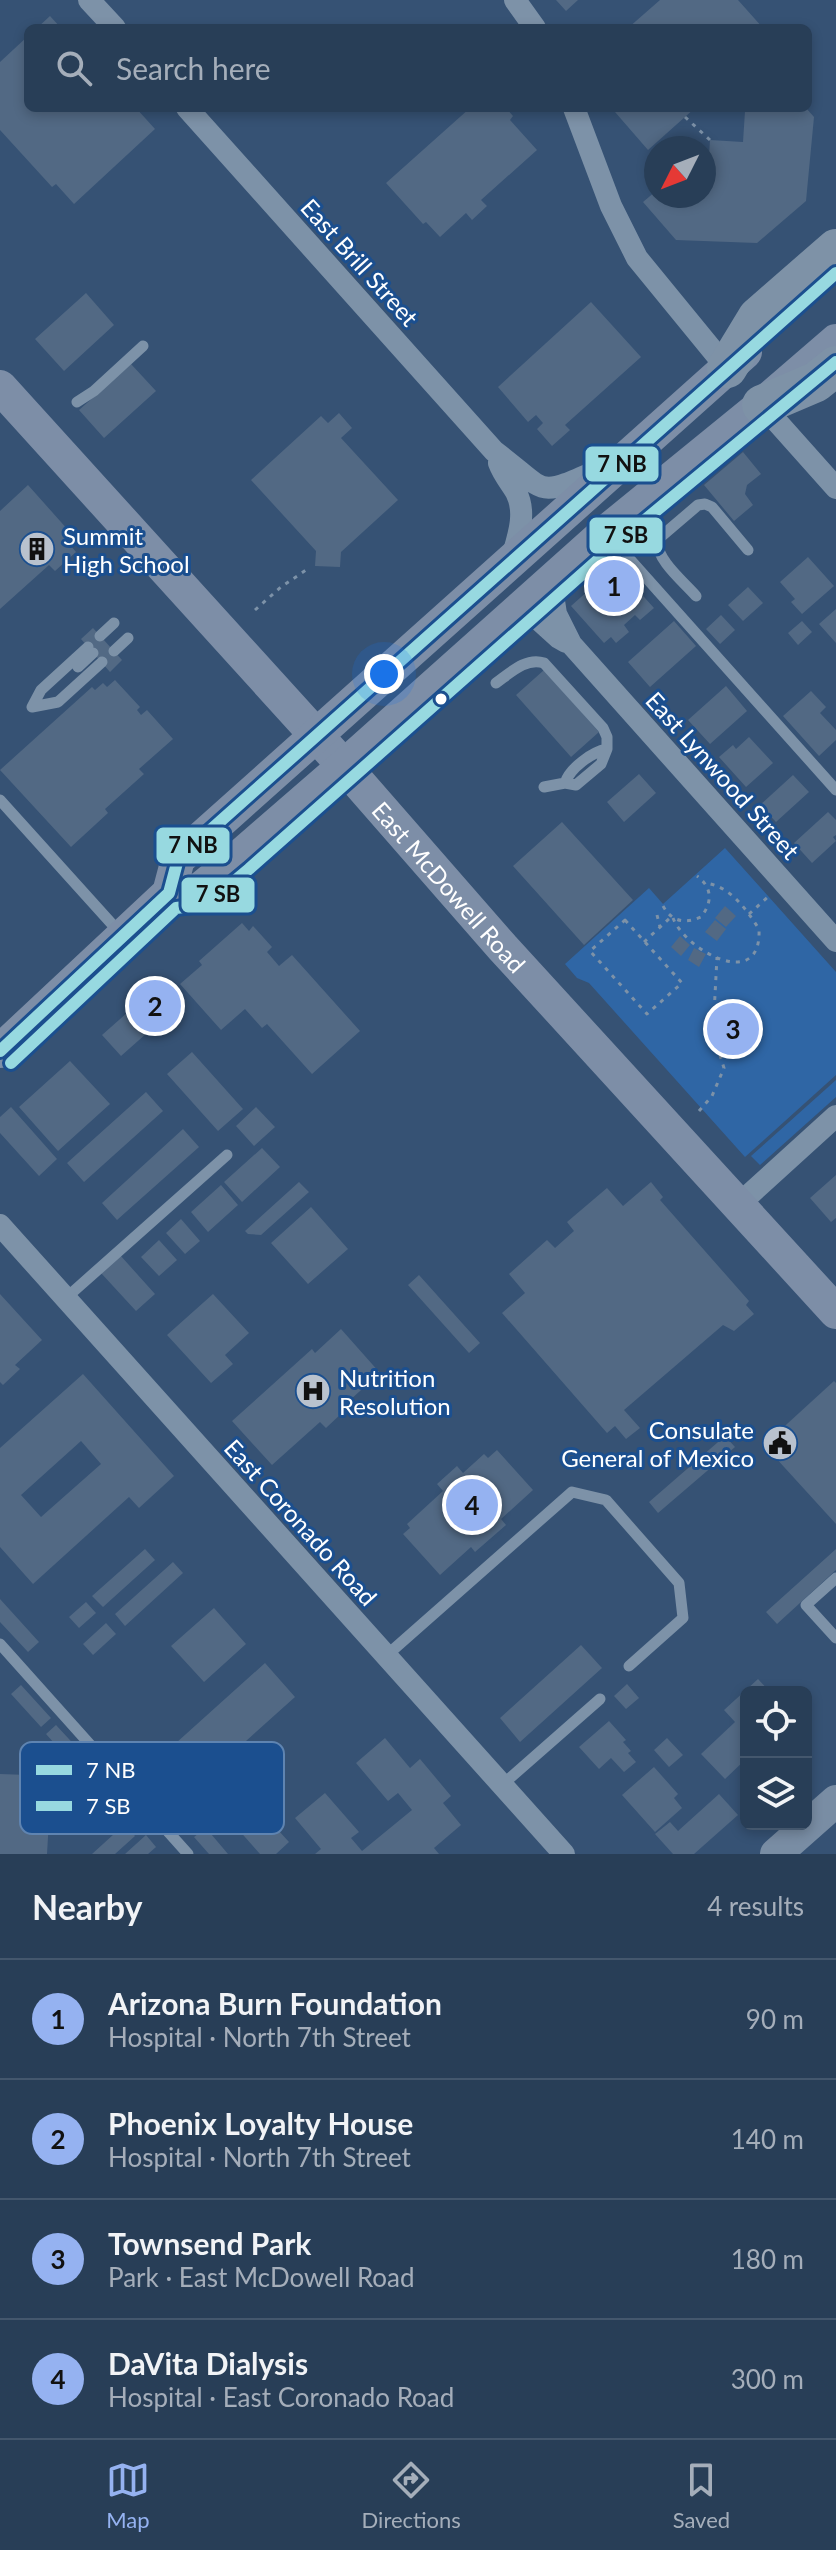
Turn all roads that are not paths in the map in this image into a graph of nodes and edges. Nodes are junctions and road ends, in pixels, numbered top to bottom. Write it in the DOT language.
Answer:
graph roads {
  1 [pos="89,0"];
  2 [pos="515,0"];
  3 [pos="111,24"];
  4 [pos="532,24"];
  5 [pos="191,112"];
  6 [pos="576,112"];
  7 [pos="836,249"];
  8 [pos="836,273"];
  9 [pos="836,341"];
  10 [pos="143,346"];
  11 [pos="836,366"];
  12 [pos="727,368"];
  13 [pos="0,387"];
  14 [pos="77,402"];
  15 [pos="762,405"];
  16 [pos="494,451"];
  17 [pos="626,459"];
  18 [pos="662,486"];
  19 [pos="836,488"];
  20 [pos="606,532"];
  21 [pos="748,550"];
  22 [pos="511,561"];
  23 [pos="551,582"];
  24 [pos="696,596"];
  25 [pos="517,612"];
  26 [pos="117,626"];
  27 [pos="128,638"];
  28 [pos="571,644"];
  29 [pos="91,650"];
  30 [pos="102,662"];
  31 [pos="496,683"];
  32 [pos="316,736"];
  33 [pos="344,766"];
  34 [pos="544,787"];
  35 [pos="836,790"];
  36 [pos="0,800"];
  37 [pos="169,893"];
  38 [pos="123,936"];
  39 [pos="836,941"];
  40 [pos="1,1048"];
  41 [pos="836,1116"];
  42 [pos="227,1155"];
  43 [pos="738,1205"];
  44 [pos="0,1225"];
  45 [pos="66,1298"];
  46 [pos="836,1312"];
  47 [pos="836,1578"];
  48 [pos="836,1638"];
  49 [pos="0,1644"];
  50 [pos="386,1656"];
  51 [pos="629,1666"];
  52 [pos="600,1699"];
  53 [pos="88,1742"];
  54 [pos="502,1785"];
  55 [pos="836,1801"];
  56 [pos="170,1834"];
  57 [pos="188,1854"];
  58 [pos="564,1854"];
  59 [pos="776,1854"];
  1 -- 3 [label="street"];
  2 -- 4 [label="street"];
  5 -- 16 [label="street, East Brill Street"];
  6 -- 12 [label="street"];
  7 -- 12 [label="highway"];
  8 -- 12 [label="main road"];
  9 -- 15 [label="main road"];
  10 -- 14 [label="lane"];
  11 -- 15 [label="highway"];
  12 -- 17 [label="main road"];
  12 -- 18 [label="main road"];
  13 -- 32 [label="main road, East McDowell Road"];
  15 -- 18 [label="main road"];
  15 -- 19 [label="street"];
  16 -- 17 [label="street, East Brill Street"];
  16 -- 22 [label="street, East Brill Street"];
  17 -- 22 [label="main road"];
  18 -- 20 [label="main road"];
  20 -- 23 [label="main road"];
  20 -- 35 [label="lane"];
  21 -- 24 [label="lane"];
  22 -- 32 [label="main road"];
  23 -- 25 [label="main road"];
  23 -- 28 [label="street, East Lynwood Street"];
  25 -- 28 [label="street, East Lynwood Street"];
  25 -- 33 [label="main road"];
  26 -- 27 [label="lane"];
  28 -- 39 [label="street, East Lynwood Street"];
  29 -- 30 [label="lane"];
  31 -- 34 [label="lane"];
  32 -- 33 [label="main road, East McDowell Road"];
  32 -- 37 [label="main road"];
  33 -- 37 [label="main road"];
  33 -- 43 [label="main road, East McDowell Road"];
  36 -- 38 [label="lane"];
  37 -- 38 [label="main road"];
  38 -- 40 [label="main road"];
  41 -- 43 [label="street"];
  42 -- 45 [label="lane"];
  43 -- 46 [label="main road, East McDowell Road"];
  44 -- 45 [label="street, East Coronado Road"];
  45 -- 50 [label="street, East Coronado Road"];
  47 -- 48 [label="lane"];
  49 -- 53 [label="lane"];
  50 -- 51 [label="lane"];
  50 -- 54 [label="street, East Coronado Road"];
  52 -- 54 [label="lane"];
  54 -- 58 [label="street, East Coronado Road"];
  55 -- 59 [label="street"];
  56 -- 57 [label="lane"];
}
